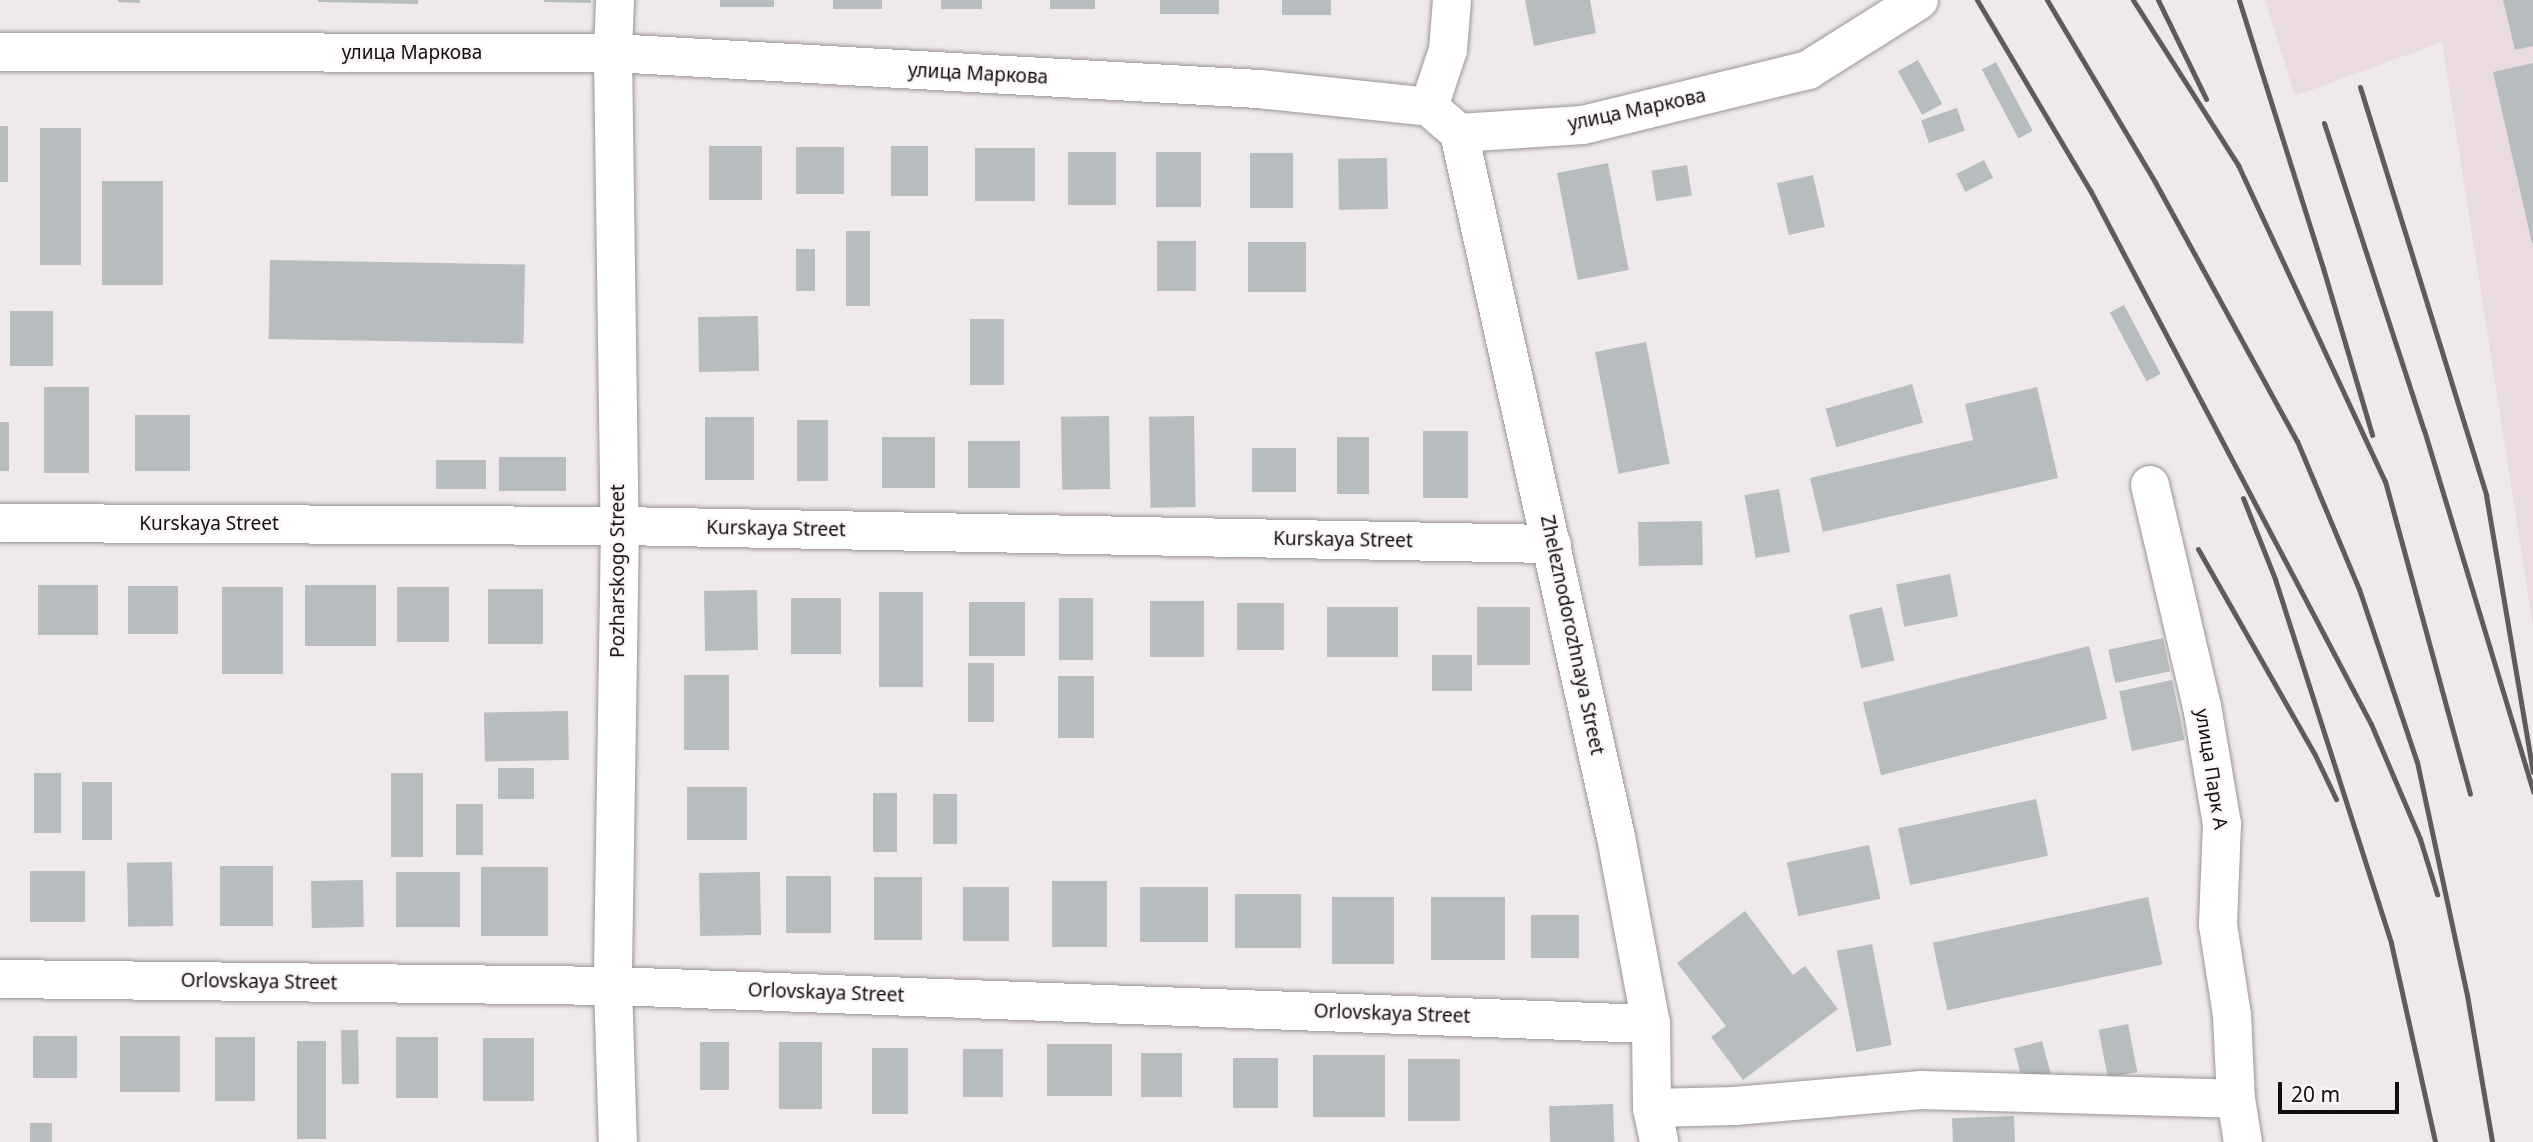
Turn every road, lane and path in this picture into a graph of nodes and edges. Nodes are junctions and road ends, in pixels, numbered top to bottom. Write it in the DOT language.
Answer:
graph roads {
  1 [pos="615,0"];
  2 [pos="1452,0"];
  3 [pos="1919,0"];
  4 [pos="0,52"];
  5 [pos="613,53"];
  6 [pos="1429,107"];
  7 [pos="1459,132"];
  8 [pos="2150,485"];
  9 [pos="0,523"];
  10 [pos="620,526"];
  11 [pos="1552,544"];
  12 [pos="0,979"];
  13 [pos="613,986"];
  14 [pos="1651,1024"];
  15 [pos="2236,1099"];
  16 [pos="1656,1125"];
  17 [pos="618,1142"];
  18 [pos="2243,1142"];
  1 -- 5 [label="street, Pozharskogo Street"];
  2 -- 6 [label="street"];
  3 -- 7 [label="street, улица Маркова"];
  4 -- 5 [label="street, улица Маркова"];
  5 -- 6 [label="street, улица Маркова"];
  5 -- 10 [label="street, Pozharskogo Street"];
  6 -- 7 [label="street"];
  7 -- 11 [label="street, Zheleznodorozhnaya Street"];
  8 -- 15 [label="street, улица Парк А"];
  9 -- 10 [label="street, Kurskaya Street"];
  10 -- 11 [label="street, Kurskaya Street"];
  10 -- 13 [label="street, Pozharskogo Street"];
  11 -- 14 [label="street, Zheleznodorozhnaya Street"];
  12 -- 13 [label="street, Orlovskaya Street"];
  13 -- 14 [label="street, Orlovskaya Street"];
  13 -- 17 [label="street, Pozharskogo Street"];
  14 -- 16 [label="street, Zheleznodorozhnaya Street"];
  15 -- 16 [label="street"];
  15 -- 18 [label="street, улица Парк А"];
}
